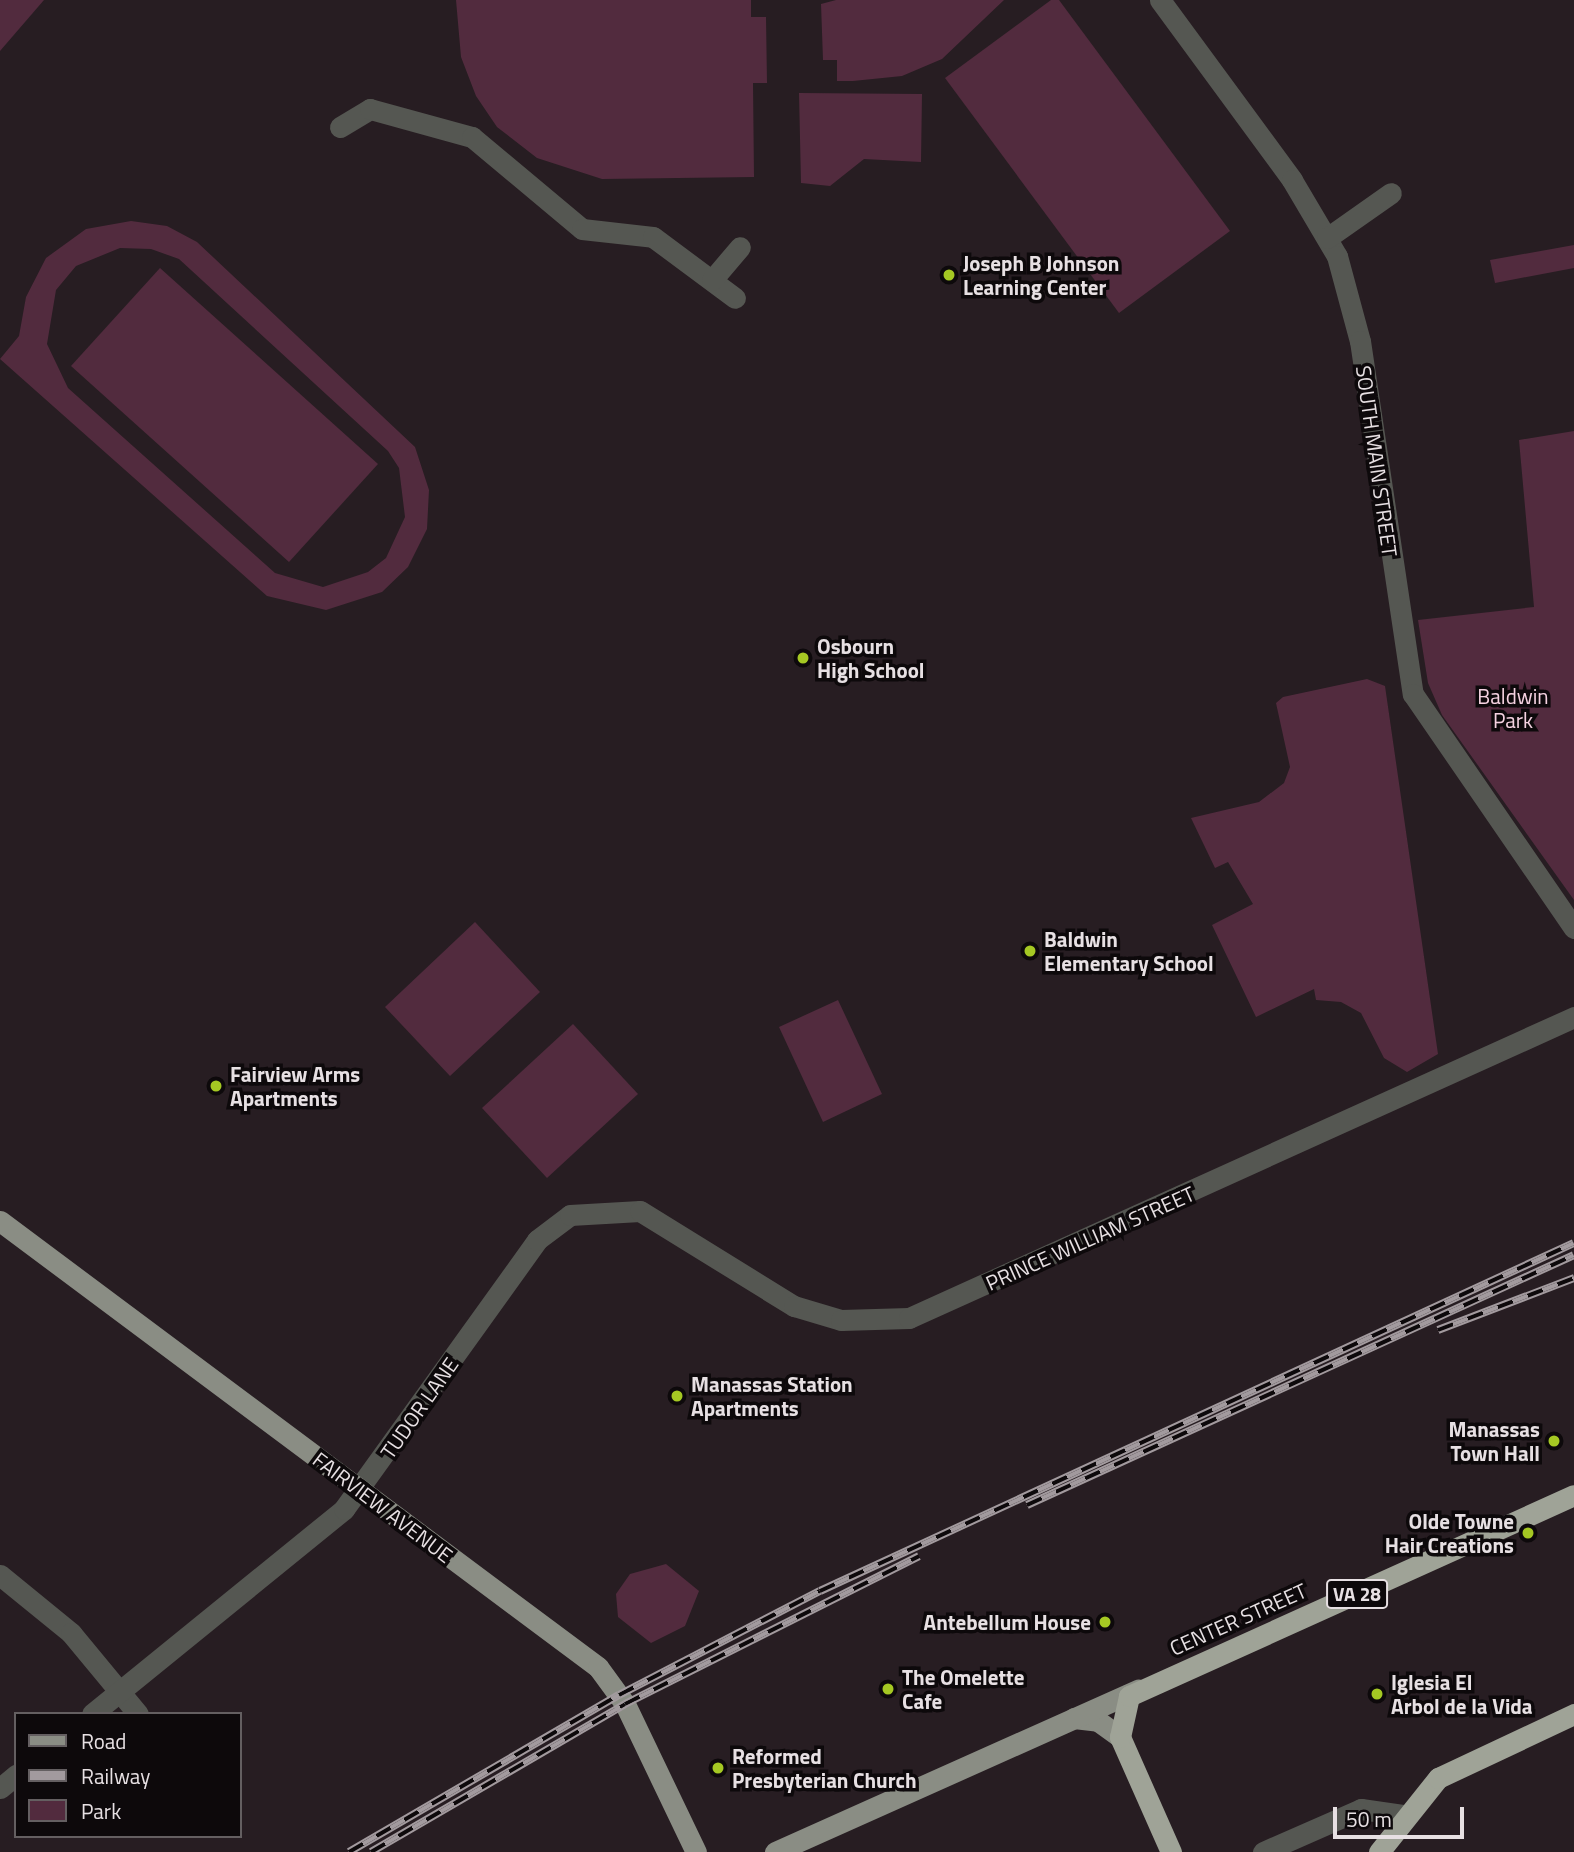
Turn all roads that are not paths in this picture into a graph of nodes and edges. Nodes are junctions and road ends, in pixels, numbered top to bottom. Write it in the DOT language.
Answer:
graph roads {
  1 [pos="1160,0"];
  2 [pos="340,127"];
  3 [pos="1391,193"];
  4 [pos="1327,237"];
  5 [pos="740,247"];
  6 [pos="712,280"];
  7 [pos="735,298"];
  8 [pos="1574,928"];
  9 [pos="1574,1017"];
  10 [pos="604,1209"];
  11 [pos="0,1221"];
  12 [pos="362,1491"];
  13 [pos="1574,1495"];
  14 [pos="0,1575"];
  15 [pos="1138,1690"];
  16 [pos="120,1691"];
  17 [pos="94,1712"];
  18 [pos="136,1712"];
  19 [pos="1574,1714"];
  20 [pos="1074,1718"];
  21 [pos="1120,1737"];
  22 [pos="14,1777"];
  23 [pos="0,1788"];
  24 [pos="1403,1815"];
  25 [pos="696,1852"];
  26 [pos="775,1852"];
  27 [pos="1171,1852"];
  28 [pos="1263,1852"];
  29 [pos="1379,1852"];
  1 -- 4 [label="street, SOUTH MAIN STREET"];
  2 -- 6 [label="street"];
  3 -- 4 [label="street"];
  4 -- 8 [label="street, SOUTH MAIN STREET"];
  5 -- 6 [label="street"];
  6 -- 7 [label="street"];
  9 -- 10 [label="street, PRINCE WILLIAM STREET"];
  10 -- 12 [label="street, TUDOR LANE"];
  11 -- 12 [label="main road, FAIRVIEW AVENUE"];
  12 -- 16 [label="street, TUDOR LANE"];
  12 -- 25 [label="main road, FAIRVIEW AVENUE"];
  13 -- 15 [label="highway, CENTER STREET / VA 28"];
  14 -- 16 [label="street"];
  15 -- 20 [label="main road, CENTER STREET"];
  15 -- 21 [label="highway"];
  16 -- 17 [label="street, TUDOR LANE"];
  16 -- 18 [label="street"];
  19 -- 24 [label="highway"];
  20 -- 21 [label="main road"];
  20 -- 26 [label="main road, CENTER STREET"];
  21 -- 27 [label="highway"];
  22 -- 23 [label="street"];
  24 -- 28 [label="street"];
  24 -- 29 [label="highway"];
}
